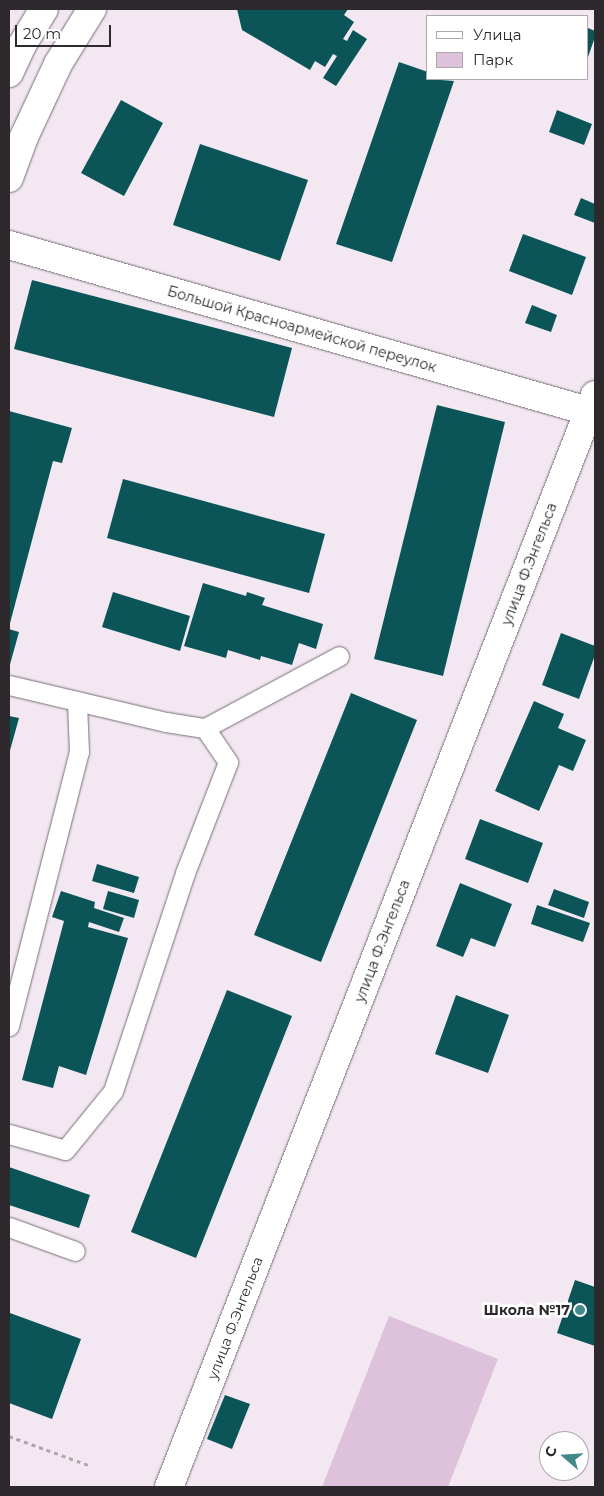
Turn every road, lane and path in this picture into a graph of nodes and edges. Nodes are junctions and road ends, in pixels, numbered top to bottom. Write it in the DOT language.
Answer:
graph roads {
  1 [pos="44,9"];
  2 [pos="92,9"];
  3 [pos="9,73"];
  4 [pos="9,178"];
  5 [pos="9,245"];
  6 [pos="593,406"];
  7 [pos="339,656"];
  8 [pos="9,685"];
  9 [pos="77,702"];
  10 [pos="205,728"];
  11 [pos="9,1026"];
  12 [pos="9,1134"];
  13 [pos="9,1227"];
  14 [pos="75,1251"];
  15 [pos="9,1436"];
  16 [pos="91,1466"];
  17 [pos="169,1487"];
  1 -- 3 [label="street"];
  2 -- 4 [label="street"];
  5 -- 6 [label="street, Большой Красноармейской переулок"];
  6 -- 17 [label="street, улица Ф.Энгельса"];
  7 -- 10 [label="lane"];
  8 -- 9 [label="lane"];
  9 -- 10 [label="lane"];
  9 -- 11 [label="lane"];
  10 -- 12 [label="lane"];
  13 -- 14 [label="lane"];
  15 -- 16 [label="path"];
}
